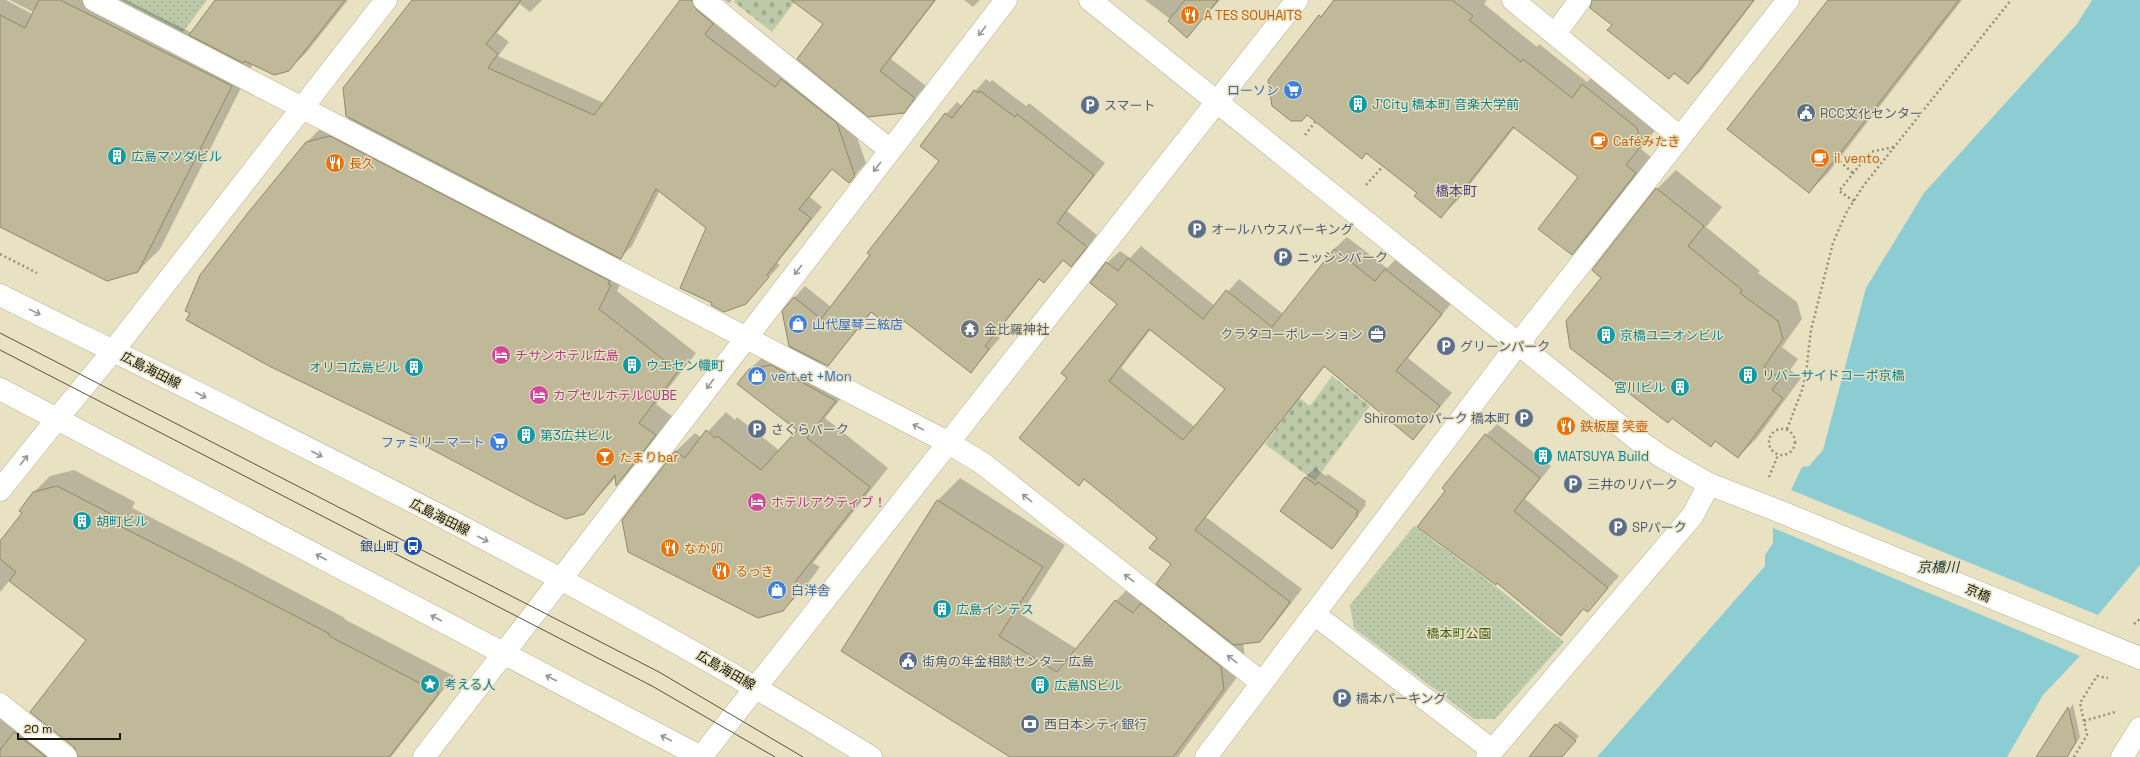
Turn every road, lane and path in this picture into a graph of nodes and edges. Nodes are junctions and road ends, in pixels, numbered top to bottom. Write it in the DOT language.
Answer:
graph roads {
  1 [pos="94,0"];
  2 [pos="386,0"];
  3 [pos="704,0"];
  4 [pos="1006,0"];
  5 [pos="1090,0"];
  6 [pos="1297,0"];
  7 [pos="1513,0"];
  8 [pos="1580,0"];
  9 [pos="1788,0"];
  10 [pos="2010,0"];
  11 [pos="1555,34"];
  12 [pos="1218,103"];
  13 [pos="302,108"];
  14 [pos="1315,122"];
  15 [pos="1680,137"];
  16 [pos="1302,138"];
  17 [pos="1894,147"];
  18 [pos="890,150"];
  19 [pos="1836,158"];
  20 [pos="1383,166"];
  21 [pos="1853,173"];
  22 [pos="1363,188"];
  23 [pos="1854,201"];
  24 [pos="0,254"];
  25 [pos="38,273"];
  26 [pos="0,295"];
  27 [pos="746,337"];
  28 [pos="1518,344"];
  29 [pos="113,351"];
  30 [pos="0,390"];
  31 [pos="57,419"];
  32 [pos="1787,429"];
  33 [pos="949,443"];
  34 [pos="1778,455"];
  35 [pos="1709,484"];
  36 [pos="1767,484"];
  37 [pos="0,490"];
  38 [pos="560,579"];
  39 [pos="1314,614"];
  40 [pos="503,653"];
  41 [pos="2140,658"];
  42 [pos="2110,678"];
  43 [pos="1262,682"];
  44 [pos="756,687"];
  45 [pos="0,704"];
  46 [pos="2117,712"];
  47 [pos="2084,721"];
  48 [pos="2140,728"];
  49 [pos="1490,754"];
  50 [pos="66,757"];
  51 [pos="424,757"];
  52 [pos="701,757"];
  53 [pos="871,757"];
  54 [pos="1206,757"];
  55 [pos="2074,757"];
  56 [pos="2122,757"];
  1 -- 13 [label="street"];
  2 -- 13 [label="street"];
  3 -- 18 [label="street"];
  4 -- 18 [label="street, one-way"];
  5 -- 12 [label="street, 京橋"];
  6 -- 12 [label="street"];
  7 -- 11 [label="street"];
  8 -- 11 [label="street"];
  9 -- 15 [label="street"];
  10 -- 17 [label="path"];
  11 -- 15 [label="street"];
  12 -- 28 [label="street, 京橋"];
  12 -- 33 [label="street"];
  13 -- 27 [label="street"];
  13 -- 29 [label="street"];
  14 -- 16 [label="path"];
  15 -- 28 [label="street"];
  17 -- 21 [label="path"];
  17 -- 23 [label="path"];
  18 -- 27 [label="street, one-way"];
  19 -- 21 [label="path"];
  20 -- 22 [label="path"];
  21 -- 23 [label="path"];
  23 -- 32 [label="path"];
  24 -- 25 [label="path"];
  26 -- 29 [label="street, 広島海田線, one-way"];
  33 -- 27 [label="street, one-way"];
  27 -- 38 [label="street, one-way"];
  28 -- 35 [label="street, 京橋"];
  28 -- 39 [label="street"];
  29 -- 31 [label="street"];
  29 -- 38 [label="street, 広島海田線, one-way"];
  30 -- 31 [label="street"];
  37 -- 31 [label="street, one-way"];
  40 -- 31 [label="street, one-way"];
  32 -- 34 [label="path"];
  32 -- 34 [label="path"];
  43 -- 33 [label="street, one-way"];
  33 -- 44 [label="street"];
  34 -- 36 [label="path"];
  35 -- 41 [label="street, 京橋"];
  35 -- 49 [label="street"];
  38 -- 40 [label="street"];
  38 -- 44 [label="street, 広島海田線"];
  39 -- 43 [label="street"];
  39 -- 49 [label="street"];
  40 -- 51 [label="street"];
  52 -- 40 [label="street, one-way"];
  42 -- 47 [label="path"];
  43 -- 54 [label="street"];
  44 -- 52 [label="street"];
  44 -- 53 [label="street, 広島海田線"];
  45 -- 50 [label="street"];
  46 -- 47 [label="path"];
  47 -- 55 [label="path"];
  48 -- 56 [label="street"];
}
